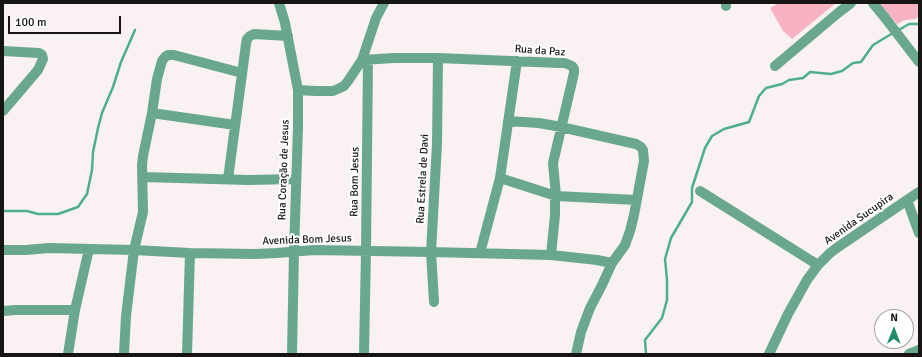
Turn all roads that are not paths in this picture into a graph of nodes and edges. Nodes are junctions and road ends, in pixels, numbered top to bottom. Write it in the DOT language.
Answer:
graph roads {
  1 [pos="279,3"];
  2 [pos="384,3"];
  3 [pos="852,3"];
  4 [pos="873,3"];
  5 [pos="288,36"];
  6 [pos="3,51"];
  7 [pos="438,58"];
  8 [pos="365,59"];
  9 [pos="517,61"];
  10 [pos="919,62"];
  11 [pos="776,66"];
  12 [pos="242,73"];
  13 [pos="298,90"];
  14 [pos="3,112"];
  15 [pos="152,113"];
  16 [pos="508,121"];
  17 [pos="235,125"];
  18 [pos="561,128"];
  19 [pos="143,177"];
  20 [pos="500,178"];
  21 [pos="228,179"];
  22 [pos="296,179"];
  23 [pos="700,191"];
  24 [pos="919,192"];
  25 [pos="556,196"];
  26 [pos="636,200"];
  27 [pos="908,200"];
  28 [pos="919,233"];
  29 [pos="89,249"];
  30 [pos="3,250"];
  31 [pos="134,250"];
  32 [pos="366,251"];
  33 [pos="294,252"];
  34 [pos="431,252"];
  35 [pos="190,253"];
  36 [pos="480,253"];
  37 [pos="551,255"];
  38 [pos="612,263"];
  39 [pos="818,265"];
  40 [pos="434,302"];
  41 [pos="75,310"];
  42 [pos="3,311"];
  43 [pos="919,350"];
  44 [pos="68,354"];
  45 [pos="124,354"];
  46 [pos="187,354"];
  47 [pos="292,354"];
  48 [pos="364,354"];
  49 [pos="576,354"];
  50 [pos="769,354"];
  51 [pos="909,354"];
  1 -- 5 [label="street, Rua Coração de Jesus"];
  2 -- 8 [label="street"];
  3 -- 11 [label="street"];
  4 -- 10 [label="street"];
  5 -- 12 [label="street"];
  5 -- 13 [label="street, Rua Coração de Jesus"];
  6 -- 14 [label="street"];
  7 -- 8 [label="street, Rua da Paz"];
  7 -- 9 [label="street, Rua da Paz"];
  7 -- 34 [label="street, Rua Estrela de Davi"];
  8 -- 13 [label="street"];
  8 -- 32 [label="street, Rua Bom Jesus"];
  9 -- 16 [label="street"];
  9 -- 18 [label="street, Rua da Paz"];
  12 -- 15 [label="street"];
  12 -- 17 [label="street"];
  13 -- 22 [label="street, Rua Coração de Jesus"];
  15 -- 17 [label="street"];
  15 -- 19 [label="street"];
  16 -- 18 [label="street"];
  16 -- 20 [label="street"];
  17 -- 21 [label="street"];
  18 -- 25 [label="street, Rua da Paz"];
  18 -- 26 [label="street"];
  19 -- 21 [label="street"];
  19 -- 31 [label="street"];
  20 -- 25 [label="street"];
  20 -- 36 [label="street"];
  21 -- 22 [label="street"];
  22 -- 33 [label="street, Rua Coração de Jesus"];
  23 -- 39 [label="street"];
  24 -- 27 [label="street, Avenida Sucupira"];
  25 -- 26 [label="street"];
  25 -- 37 [label="street, Rua da Paz"];
  26 -- 38 [label="street"];
  27 -- 28 [label="street"];
  27 -- 39 [label="street, Avenida Sucupira"];
  29 -- 30 [label="street, Avenida Bom Jesus"];
  29 -- 31 [label="street, Avenida Bom Jesus"];
  29 -- 41 [label="street"];
  31 -- 35 [label="street, Avenida Bom Jesus"];
  31 -- 45 [label="street"];
  32 -- 33 [label="street, Avenida Bom Jesus"];
  32 -- 34 [label="street, Avenida Bom Jesus"];
  32 -- 48 [label="street, Rua Bom Jesus"];
  33 -- 35 [label="street, Avenida Bom Jesus"];
  33 -- 47 [label="street, Rua Coração de Jesus"];
  34 -- 36 [label="street, Avenida Bom Jesus"];
  34 -- 40 [label="street, Rua Estrela de Davi"];
  35 -- 46 [label="street"];
  36 -- 37 [label="street, Avenida Bom Jesus"];
  37 -- 38 [label="street, Avenida Bom Jesus"];
  38 -- 49 [label="street"];
  39 -- 50 [label="street, Avenida Sucupira"];
  41 -- 42 [label="street"];
  41 -- 44 [label="street"];
  43 -- 51 [label="street"];
}
